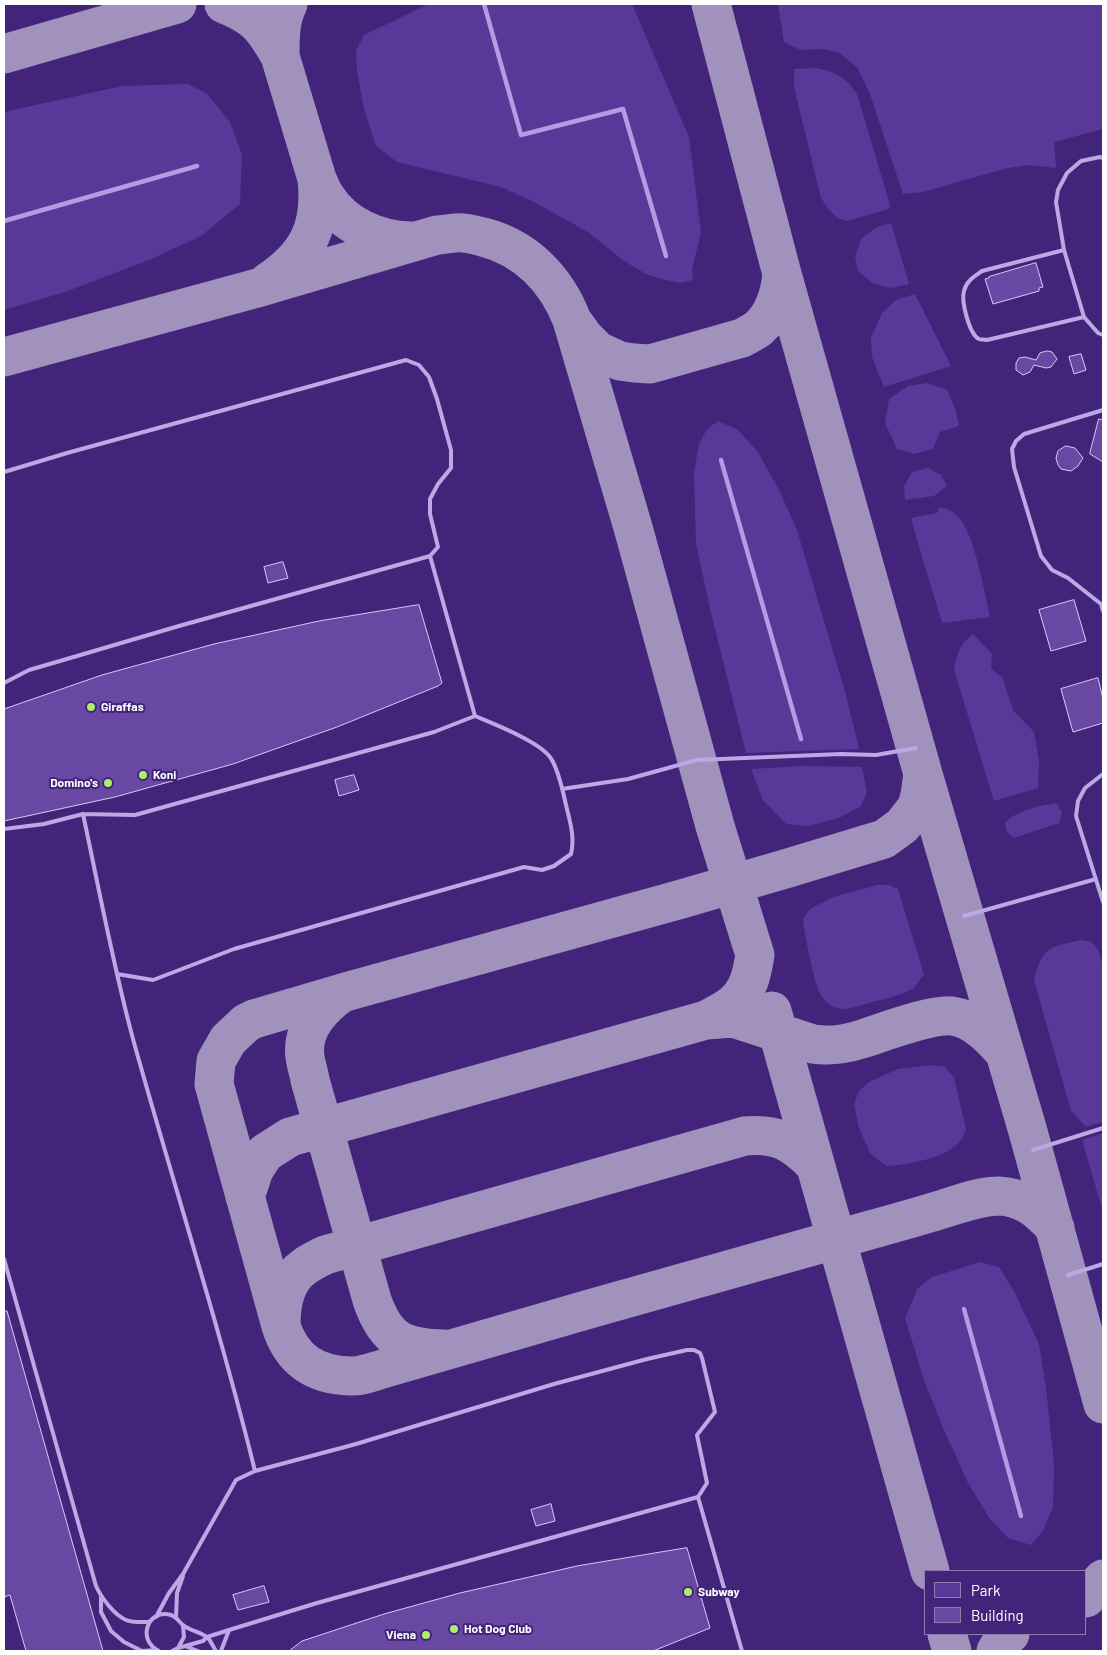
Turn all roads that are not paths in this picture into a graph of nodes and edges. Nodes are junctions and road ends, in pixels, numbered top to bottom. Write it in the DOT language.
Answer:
graph roads {
  1 [pos="1103,158"];
  2 [pos="1064,250"];
  3 [pos="1084,317"];
  4 [pos="1103,335"];
  5 [pos="1103,410"];
  6 [pos="4,472"];
  7 [pos="430,556"];
  8 [pos="1102,604"];
  9 [pos="1103,611"];
  10 [pos="4,683"];
  11 [pos="475,716"];
  12 [pos="916,748"];
  13 [pos="1103,774"];
  14 [pos="562,789"];
  15 [pos="83,814"];
  16 [pos="4,829"];
  17 [pos="1096,879"];
  18 [pos="1103,902"];
  19 [pos="964,916"];
  20 [pos="117,974"];
  21 [pos="1103,1128"];
  22 [pos="1033,1150"];
  23 [pos="4,1259"];
  24 [pos="1103,1264"];
  25 [pos="1068,1275"];
  26 [pos="255,1471"];
  27 [pos="698,1497"];
  28 [pos="184,1574"];
  29 [pos="101,1597"];
  30 [pos="156,1617"];
  31 [pos="176,1618"];
  32 [pos="150,1622"];
  33 [pos="183,1625"];
  34 [pos="229,1630"];
  35 [pos="208,1638"];
  36 [pos="185,1646"];
  37 [pos="178,1648"];
  38 [pos="158,1651"];
  39 [pos="172,1651"];
  40 [pos="198,1651"];
  41 [pos="216,1651"];
  42 [pos="221,1651"];
  43 [pos="742,1651"];
  1 -- 2 [label="lane"];
  2 -- 3 [label="lane"];
  2 -- 3 [label="lane"];
  3 -- 4 [label="lane"];
  5 -- 8 [label="lane"];
  6 -- 7 [label="lane"];
  7 -- 10 [label="lane"];
  7 -- 11 [label="lane"];
  8 -- 9 [label="lane"];
  11 -- 14 [label="lane"];
  11 -- 15 [label="lane"];
  12 -- 14 [label="lane"];
  13 -- 17 [label="lane"];
  14 -- 20 [label="lane"];
  15 -- 16 [label="lane"];
  15 -- 20 [label="lane"];
  17 -- 18 [label="lane"];
  17 -- 19 [label="lane"];
  20 -- 26 [label="lane"];
  21 -- 22 [label="lane"];
  23 -- 29 [label="lane"];
  24 -- 25 [label="lane"];
  26 -- 27 [label="lane"];
  26 -- 28 [label="lane"];
  27 -- 34 [label="lane"];
  27 -- 43 [label="lane"];
  28 -- 30 [label="lane"];
  28 -- 31 [label="lane"];
  29 -- 32 [label="lane"];
  29 -- 38 [label="lane"];
  30 -- 31 [label="lane"];
  30 -- 32 [label="lane"];
  31 -- 33 [label="lane"];
  32 -- 38 [label="lane"];
  33 -- 35 [label="lane"];
  33 -- 37 [label="lane"];
  34 -- 35 [label="lane"];
  34 -- 42 [label="lane"];
  35 -- 36 [label="lane"];
  35 -- 41 [label="lane"];
  36 -- 37 [label="lane"];
  36 -- 40 [label="lane"];
  37 -- 39 [label="lane"];
}
